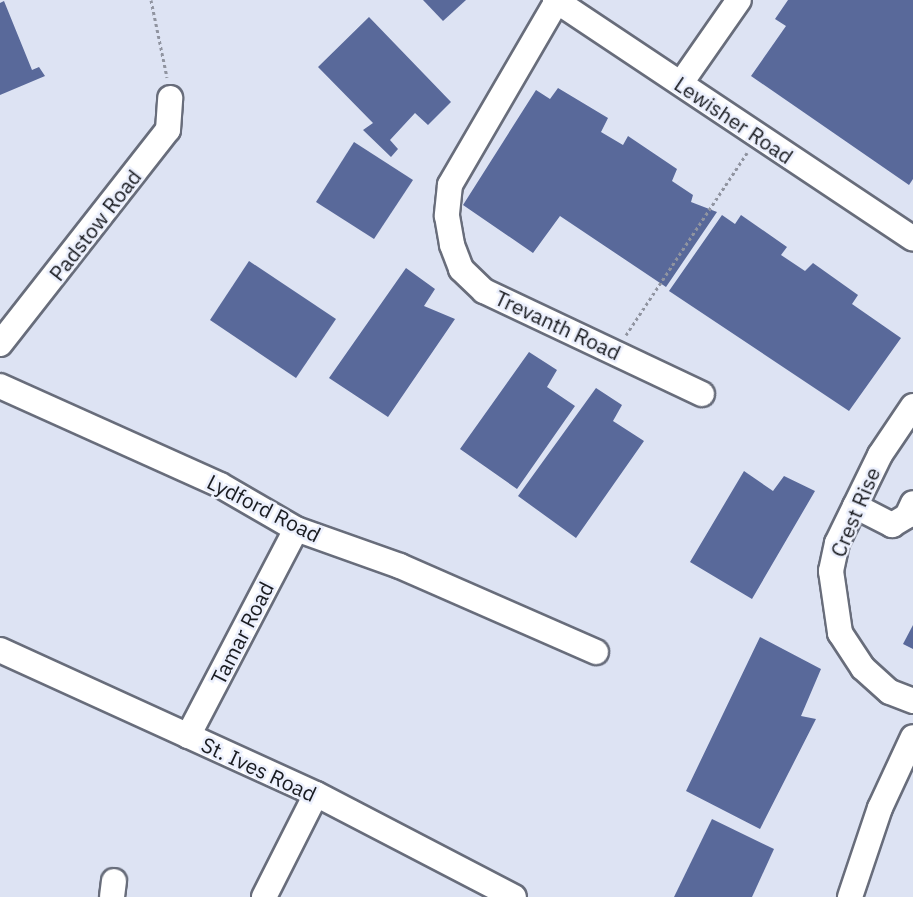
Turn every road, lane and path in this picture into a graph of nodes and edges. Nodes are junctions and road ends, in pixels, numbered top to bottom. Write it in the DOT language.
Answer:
graph roads {
  1 [pos="151,0"];
  2 [pos="739,0"];
  3 [pos="556,1"];
  4 [pos="681,83"];
  5 [pos="170,98"];
  6 [pos="758,137"];
  7 [pos="913,239"];
  8 [pos="0,344"];
  9 [pos="616,351"];
  10 [pos="0,386"];
  11 [pos="702,394"];
  12 [pos="913,406"];
  13 [pos="913,503"];
  14 [pos="855,506"];
  15 [pos="296,529"];
  16 [pos="0,650"];
  17 [pos="596,652"];
  18 [pos="913,701"];
  19 [pos="188,736"];
  20 [pos="913,737"];
  21 [pos="316,794"];
  22 [pos="264,897"];
  23 [pos="514,897"];
  24 [pos="849,897"];
  1 -- 5 [label="path"];
  2 -- 4 [label="street"];
  3 -- 4 [label="street, Lewisher Road"];
  3 -- 9 [label="street, Trevanth Road"];
  4 -- 6 [label="street, Lewisher Road"];
  5 -- 8 [label="street, Padstow Road"];
  6 -- 7 [label="street, Lewisher Road"];
  6 -- 9 [label="path"];
  9 -- 11 [label="street, Trevanth Road"];
  10 -- 15 [label="street, Lydford Road"];
  12 -- 14 [label="street, Crest Rise"];
  13 -- 14 [label="street"];
  14 -- 18 [label="street, Crest Rise"];
  15 -- 17 [label="street, Lydford Road"];
  15 -- 19 [label="street, Tamar Road"];
  16 -- 19 [label="street, St. Ives Road"];
  19 -- 21 [label="street, St. Ives Road"];
  20 -- 24 [label="street"];
  21 -- 22 [label="street"];
  21 -- 23 [label="street, St. Ives Road"];
}
